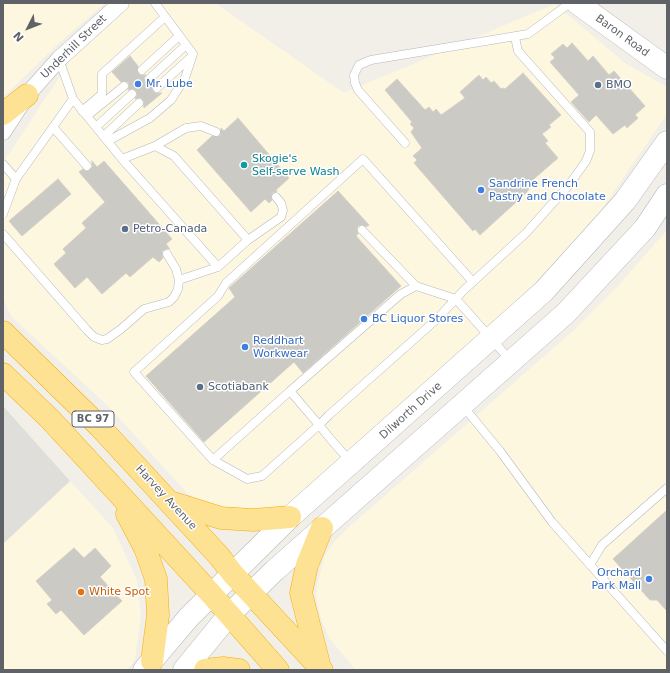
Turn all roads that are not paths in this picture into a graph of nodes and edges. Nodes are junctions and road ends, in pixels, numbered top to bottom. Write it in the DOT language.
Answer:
graph roads {
  1 [pos="121,3"];
  2 [pos="155,3"];
  3 [pos="570,3"];
  4 [pos="576,3"];
  5 [pos="165,17"];
  6 [pos="179,36"];
  7 [pos="515,37"];
  8 [pos="186,45"];
  9 [pos="193,54"];
  10 [pos="59,59"];
  11 [pos="667,68"];
  12 [pos="142,70"];
  13 [pos="149,79"];
  14 [pos="124,86"];
  15 [pos="157,88"];
  16 [pos="132,94"];
  17 [pos="27,95"];
  18 [pos="73,99"];
  19 [pos="139,103"];
  20 [pos="3,114"];
  21 [pos="85,114"];
  22 [pos="54,127"];
  23 [pos="96,127"];
  24 [pos="3,132"];
  25 [pos="216,132"];
  26 [pos="106,139"];
  27 [pos="667,142"];
  28 [pos="405,143"];
  29 [pos="155,146"];
  30 [pos="122,158"];
  31 [pos="3,164"];
  32 [pos="87,166"];
  33 [pos="16,180"];
  34 [pos="667,195"];
  35 [pos="276,197"];
  36 [pos="3,214"];
  37 [pos="362,230"];
  38 [pos="3,234"];
  39 [pos="248,240"];
  40 [pos="167,254"];
  41 [pos="218,267"];
  42 [pos="178,280"];
  43 [pos="473,282"];
  44 [pos="416,286"];
  45 [pos="456,299"];
  46 [pos="6,331"];
  47 [pos="491,339"];
  48 [pos="512,362"];
  49 [pos="3,374"];
  50 [pos="290,391"];
  51 [pos="462,404"];
  52 [pos="319,425"];
  53 [pos="213,460"];
  54 [pos="352,463"];
  55 [pos="114,488"];
  56 [pos="667,488"];
  57 [pos="170,502"];
  58 [pos="290,518"];
  59 [pos="322,528"];
  60 [pos="590,565"];
  61 [pos="233,574"];
  62 [pos="252,594"];
  63 [pos="212,595"];
  64 [pos="229,615"];
  65 [pos="667,651"];
  66 [pos="148,665"];
  67 [pos="321,668"];
  68 [pos="184,670"];
  69 [pos="205,670"];
  70 [pos="239,670"];
  71 [pos="278,670"];
  1 -- 10 [label="street, Underhill Street"];
  2 -- 5 [label="lane"];
  3 -- 7 [label="lane"];
  4 -- 11 [label="main road, Baron Road"];
  5 -- 6 [label="lane"];
  5 -- 21 [label="lane"];
  6 -- 8 [label="lane"];
  6 -- 12 [label="lane"];
  7 -- 28 [label="lane"];
  7 -- 43 [label="lane"];
  8 -- 9 [label="lane"];
  8 -- 13 [label="lane"];
  9 -- 15 [label="lane"];
  9 -- 26 [label="lane"];
  10 -- 17 [label="street, Underhill Street"];
  10 -- 18 [label="lane"];
  14 -- 21 [label="lane"];
  16 -- 23 [label="lane"];
  17 -- 20 [label="highway"];
  17 -- 24 [label="street, Underhill Street"];
  18 -- 21 [label="lane"];
  18 -- 22 [label="lane"];
  19 -- 26 [label="lane"];
  21 -- 23 [label="lane"];
  22 -- 32 [label="lane"];
  22 -- 33 [label="lane"];
  23 -- 26 [label="lane"];
  25 -- 29 [label="lane"];
  26 -- 30 [label="lane"];
  27 -- 47 [label="main road, Dilworth Drive"];
  29 -- 30 [label="lane"];
  29 -- 39 [label="lane"];
  30 -- 41 [label="lane"];
  31 -- 33 [label="lane"];
  33 -- 36 [label="lane"];
  34 -- 48 [label="main road"];
  35 -- 39 [label="lane"];
  37 -- 44 [label="lane"];
  38 -- 42 [label="lane"];
  39 -- 41 [label="lane"];
  40 -- 42 [label="lane"];
  41 -- 42 [label="lane"];
  43 -- 45 [label="lane"];
  43 -- 53 [label="lane"];
  44 -- 45 [label="lane"];
  44 -- 50 [label="lane"];
  45 -- 47 [label="lane"];
  45 -- 52 [label="lane"];
  46 -- 57 [label="highway, Harvey Avenue / BC 97"];
  47 -- 48 [label="lane"];
  47 -- 54 [label="main road, Dilworth Drive"];
  48 -- 51 [label="main road"];
  49 -- 55 [label="highway, BC 97"];
  50 -- 52 [label="lane"];
  50 -- 53 [label="lane"];
  51 -- 59 [label="main road"];
  51 -- 60 [label="lane"];
  52 -- 53 [label="lane"];
  52 -- 54 [label="lane"];
  54 -- 58 [label="main road, Dilworth Drive"];
  55 -- 63 [label="highway, BC 97"];
  55 -- 66 [label="highway"];
  56 -- 60 [label="lane"];
  57 -- 58 [label="highway"];
  57 -- 61 [label="highway, Harvey Avenue / BC 97"];
  58 -- 61 [label="main road, Dilworth Drive"];
  59 -- 62 [label="main road"];
  59 -- 67 [label="highway"];
  60 -- 65 [label="lane"];
  61 -- 62 [label="highway, Harvey Avenue / BC 97"];
  61 -- 63 [label="main road, Dilworth Drive"];
  62 -- 64 [label="main road"];
  62 -- 67 [label="highway, Harvey Avenue / BC 97"];
  63 -- 64 [label="highway, BC 97"];
  63 -- 66 [label="main road, Dilworth Drive"];
  64 -- 68 [label="main road"];
  64 -- 71 [label="highway, BC 97"];
  69 -- 70 [label="highway"];
}
